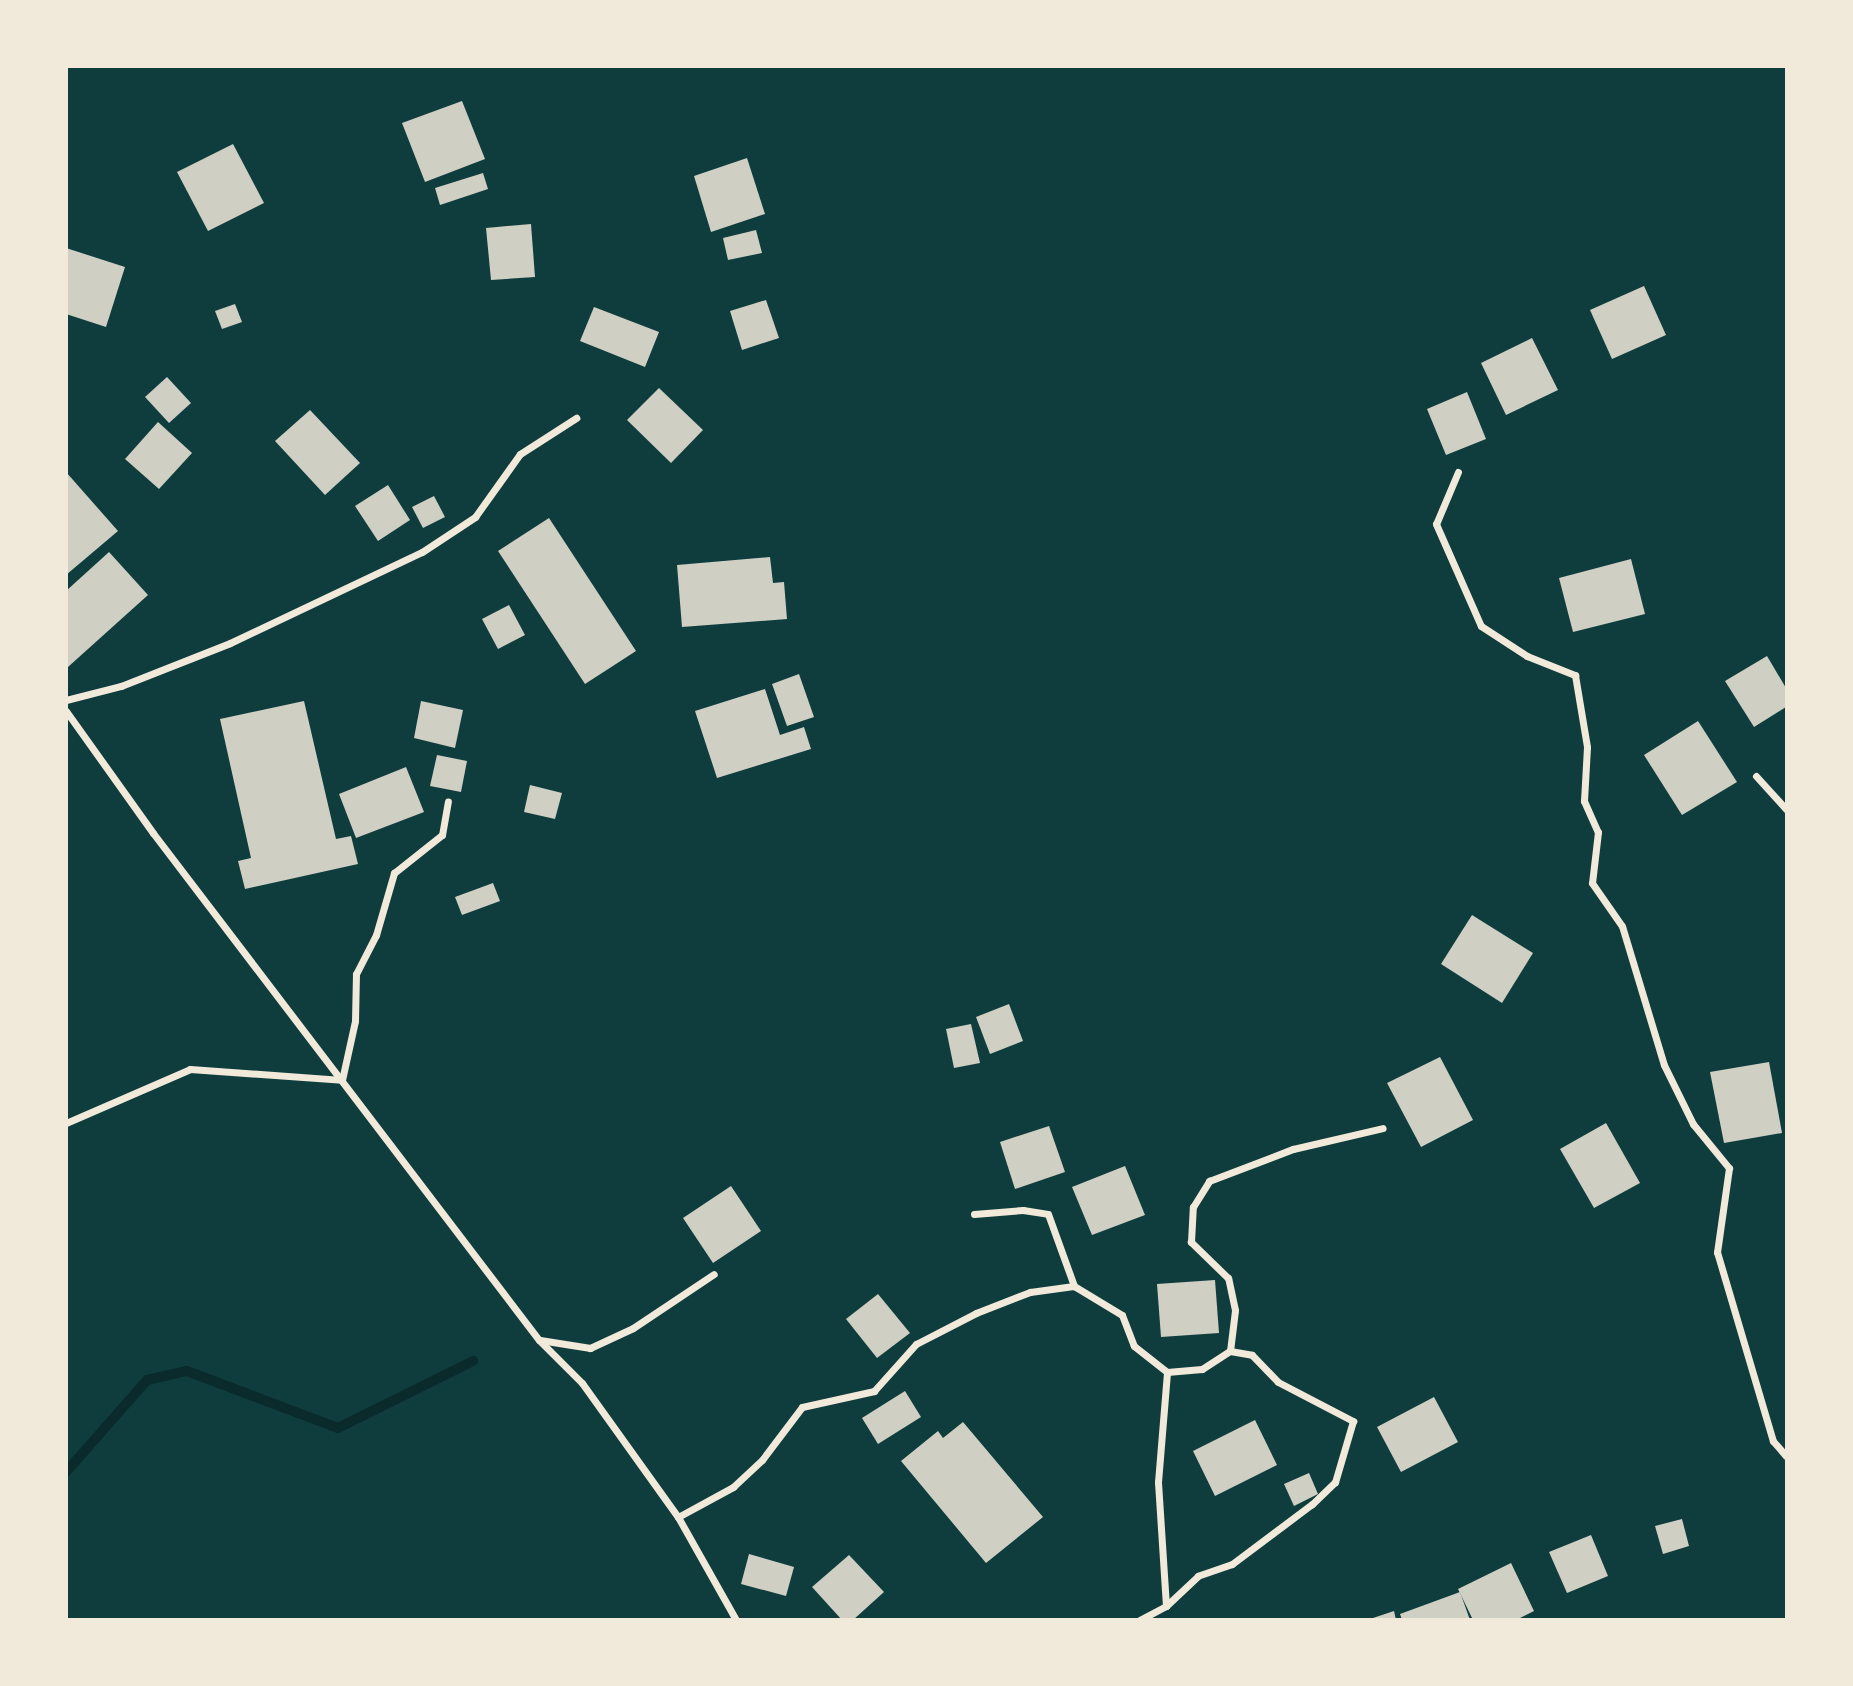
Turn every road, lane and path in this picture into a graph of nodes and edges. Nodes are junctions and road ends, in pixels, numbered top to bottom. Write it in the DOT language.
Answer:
graph roads {
  1 [pos="576,418"];
  2 [pos="1458,472"];
  3 [pos="66,701"];
  4 [pos="66,712"];
  5 [pos="1756,776"];
  6 [pos="448,802"];
  7 [pos="1787,809"];
  8 [pos="342,1080"];
  9 [pos="66,1123"];
  10 [pos="1383,1128"];
  11 [pos="974,1214"];
  12 [pos="713,1274"];
  13 [pos="1074,1286"];
  14 [pos="539,1340"];
  15 [pos="1230,1351"];
  16 [pos="1167,1372"];
  17 [pos="1787,1456"];
  18 [pos="678,1517"];
  19 [pos="1166,1606"];
  20 [pos="736,1619"];
  21 [pos="1140,1619"];
  1 -- 3 [label="street"];
  2 -- 17 [label="street"];
  4 -- 8 [label="street"];
  5 -- 7 [label="street"];
  6 -- 8 [label="street"];
  8 -- 9 [label="street"];
  8 -- 14 [label="street"];
  10 -- 15 [label="street"];
  11 -- 13 [label="street"];
  12 -- 14 [label="street"];
  13 -- 16 [label="street"];
  13 -- 18 [label="street"];
  14 -- 18 [label="street"];
  15 -- 16 [label="street"];
  15 -- 19 [label="street"];
  16 -- 19 [label="street"];
  18 -- 20 [label="street"];
  19 -- 21 [label="street"];
}
